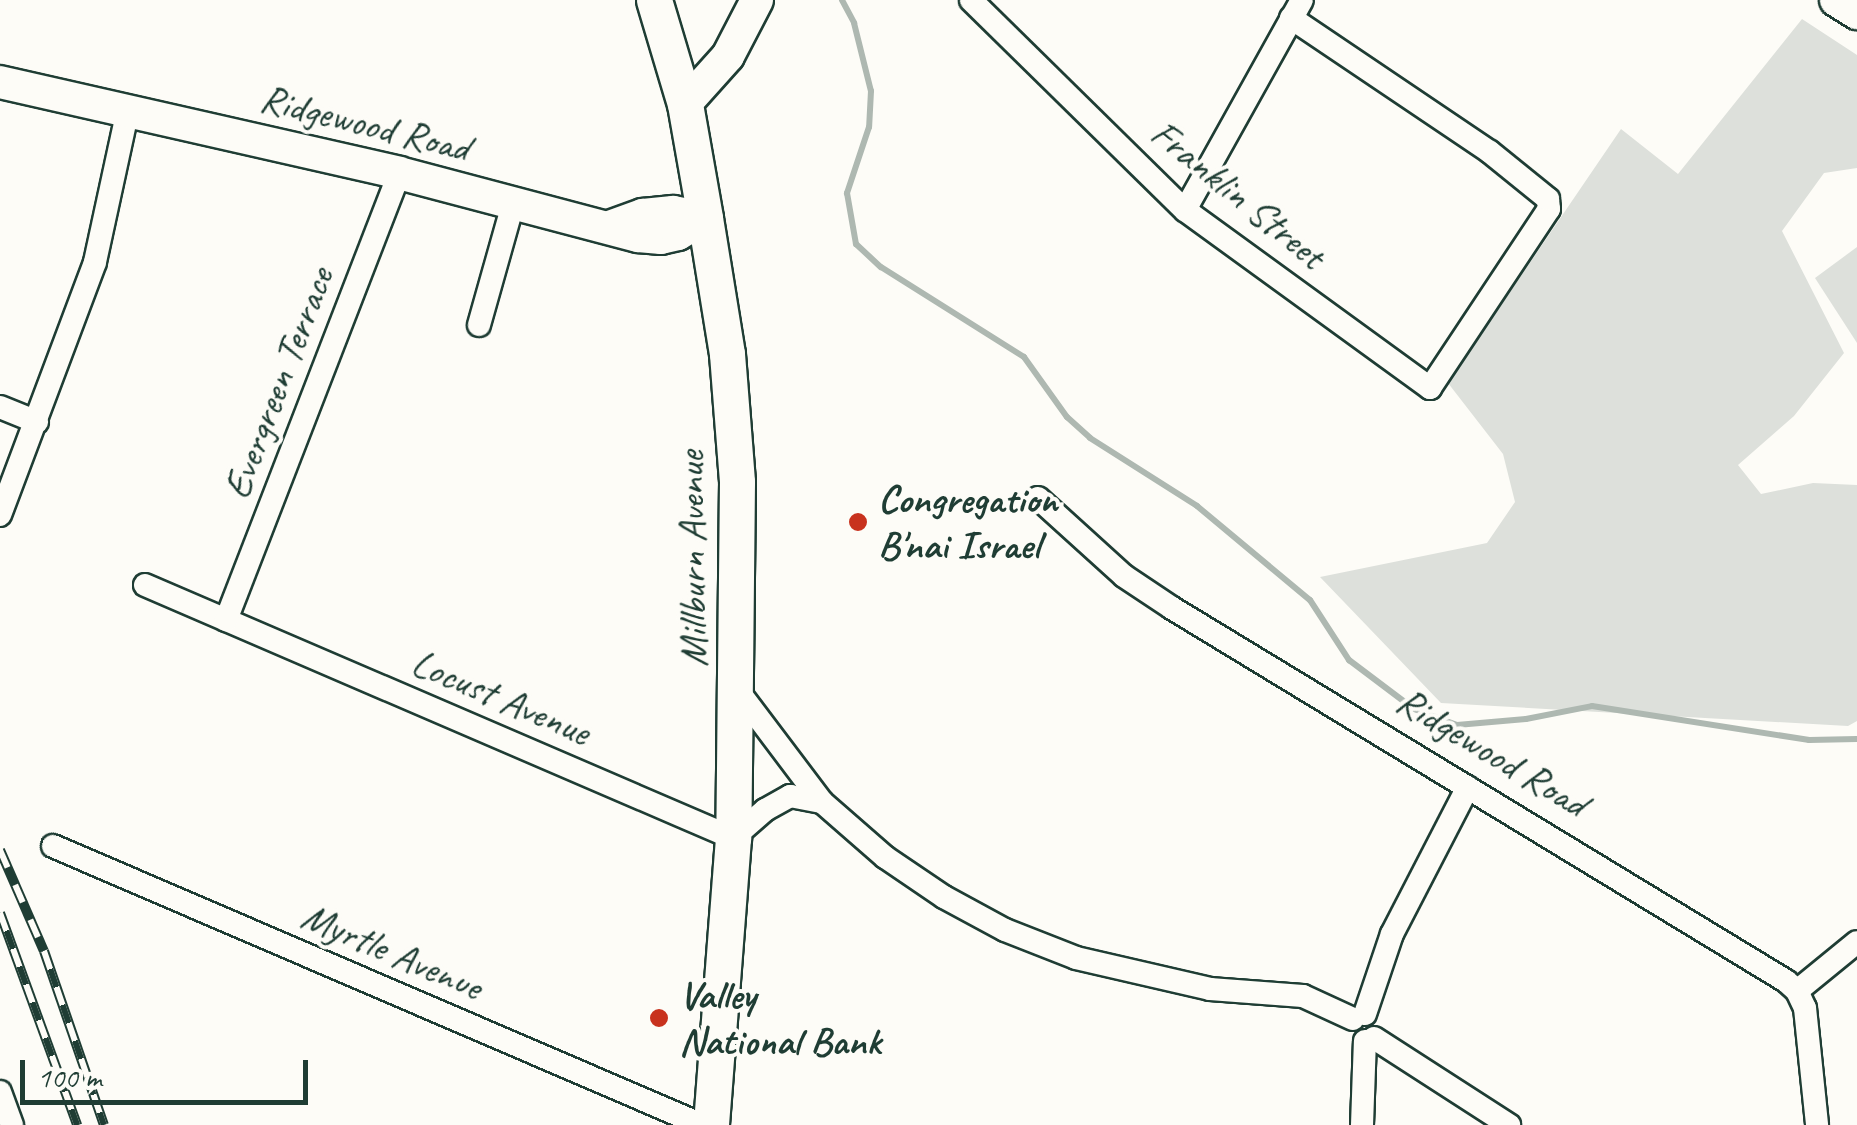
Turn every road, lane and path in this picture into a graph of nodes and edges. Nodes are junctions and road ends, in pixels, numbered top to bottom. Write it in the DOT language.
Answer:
graph roads {
  1 [pos="654,0"];
  2 [pos="757,0"];
  3 [pos="970,0"];
  4 [pos="1836,0"];
  5 [pos="1296,9"];
  6 [pos="1857,14"];
  7 [pos="0,82"];
  8 [pos="685,104"];
  9 [pos="128,110"];
  10 [pos="399,173"];
  11 [pos="513,204"];
  12 [pos="1184,210"];
  13 [pos="705,218"];
  14 [pos="479,325"];
  15 [pos="0,407"];
  16 [pos="36,422"];
  17 [pos="1038,498"];
  18 [pos="0,514"];
  19 [pos="144,585"];
  20 [pos="226,620"];
  21 [pos="736,688"];
  22 [pos="1468,787"];
  23 [pos="822,802"];
  24 [pos="733,838"];
  25 [pos="53,846"];
  26 [pos="1857,942"];
  27 [pos="1797,991"];
  28 [pos="1359,1016"];
  29 [pos="1369,1040"];
  30 [pos="0,1092"];
  31 [pos="715,1118"];
  32 [pos="12,1125"];
  33 [pos="1362,1125"];
  34 [pos="1509,1125"];
  35 [pos="1817,1125"];
  1 -- 8 [label="main road, Millburn Avenue"];
  2 -- 8 [label="street"];
  3 -- 12 [label="street, Franklin Street"];
  4 -- 6 [label="street"];
  5 -- 12 [label="street"];
  5 -- 12 [label="street, Franklin Street"];
  7 -- 9 [label="street, Ridgewood Road"];
  8 -- 13 [label="main road, Millburn Avenue"];
  9 -- 10 [label="street, Ridgewood Road"];
  9 -- 16 [label="street"];
  10 -- 11 [label="street, Ridgewood Road"];
  10 -- 20 [label="street, Evergreen Terrace"];
  11 -- 13 [label="street, Ridgewood Road"];
  11 -- 14 [label="street"];
  13 -- 21 [label="main road, Millburn Avenue"];
  15 -- 16 [label="street"];
  16 -- 18 [label="street"];
  17 -- 22 [label="street, Ridgewood Road"];
  19 -- 20 [label="street, Locust Avenue"];
  20 -- 24 [label="street, Locust Avenue"];
  21 -- 23 [label="street"];
  21 -- 24 [label="main road, Millburn Avenue"];
  22 -- 27 [label="street, Ridgewood Road"];
  22 -- 28 [label="street"];
  23 -- 24 [label="street"];
  23 -- 28 [label="street"];
  24 -- 31 [label="main road, Millburn Avenue"];
  25 -- 31 [label="street, Myrtle Avenue"];
  26 -- 27 [label="street"];
  27 -- 35 [label="street"];
  28 -- 29 [label="street"];
  29 -- 33 [label="street"];
  29 -- 34 [label="street"];
  30 -- 32 [label="street"];
}
